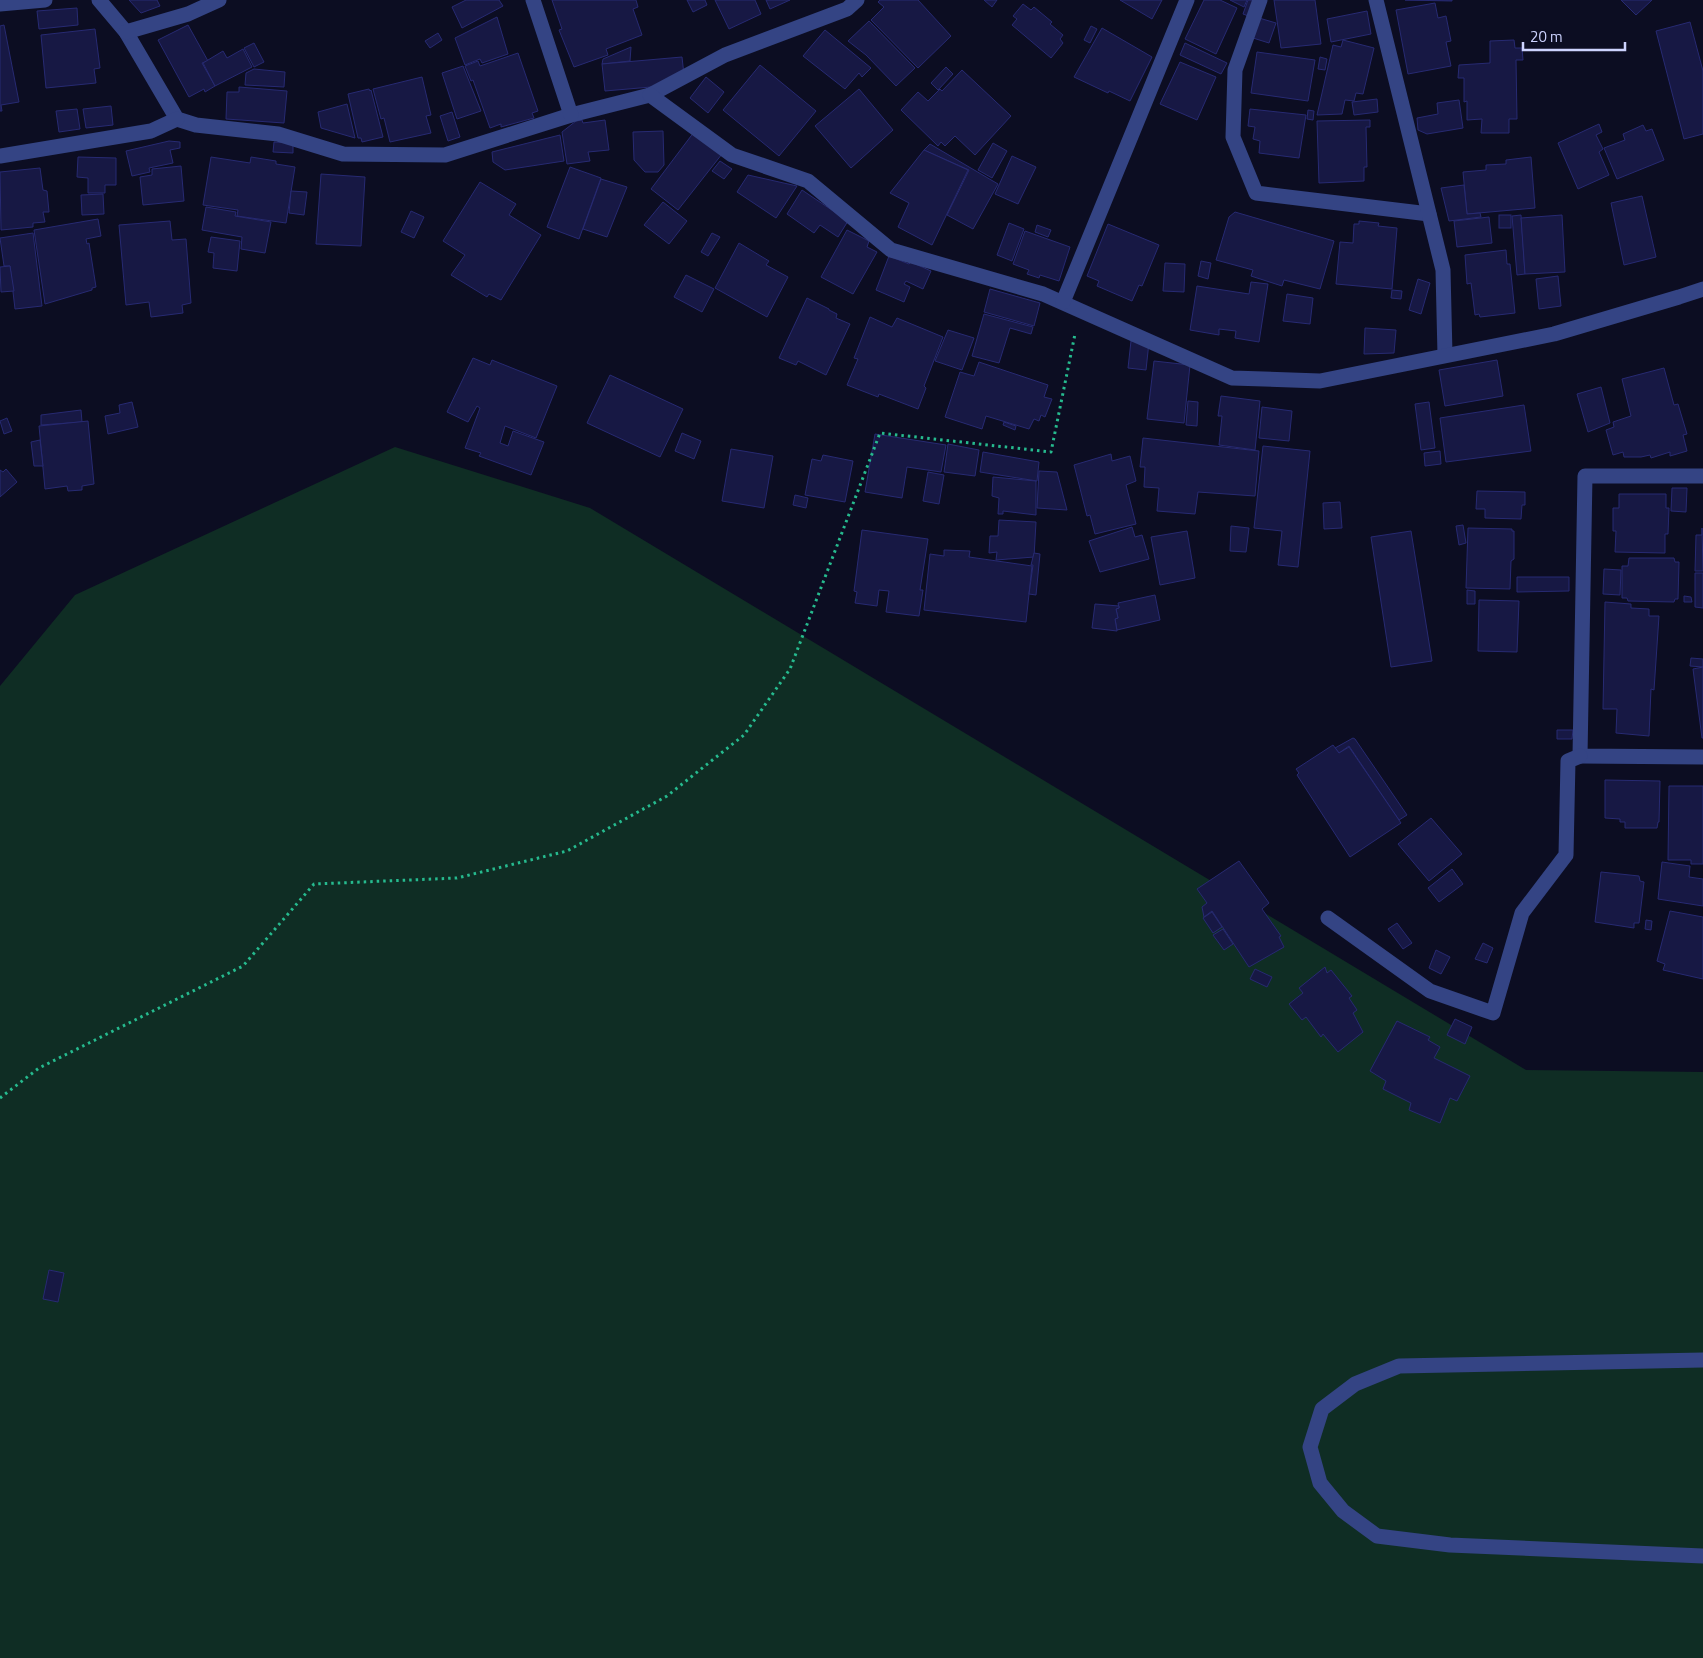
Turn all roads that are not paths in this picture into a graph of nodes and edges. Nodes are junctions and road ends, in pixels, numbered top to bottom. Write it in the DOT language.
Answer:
graph roads {
  1 [pos="46,0"];
  2 [pos="100,0"];
  3 [pos="219,0"];
  4 [pos="533,0"];
  5 [pos="857,0"];
  6 [pos="1187,0"];
  7 [pos="1260,0"];
  8 [pos="1376,0"];
  9 [pos="0,4"];
  10 [pos="126,32"];
  11 [pos="650,95"];
  12 [pos="571,115"];
  13 [pos="177,120"];
  14 [pos="0,156"];
  15 [pos="1429,214"];
  16 [pos="1703,288"];
  17 [pos="1063,302"];
  18 [pos="1445,355"];
  19 [pos="1703,476"];
  20 [pos="1580,756"];
  21 [pos="1703,757"];
  22 [pos="1328,918"];
  23 [pos="1703,1360"];
  24 [pos="1703,1556"];
  1 -- 9 [label="street"];
  2 -- 10 [label="street"];
  3 -- 10 [label="street"];
  4 -- 12 [label="street"];
  5 -- 11 [label="street"];
  6 -- 17 [label="street"];
  7 -- 15 [label="street"];
  8 -- 15 [label="street"];
  10 -- 13 [label="street"];
  11 -- 12 [label="street"];
  11 -- 17 [label="street"];
  12 -- 13 [label="street"];
  13 -- 14 [label="street"];
  15 -- 18 [label="street"];
  16 -- 18 [label="street"];
  17 -- 18 [label="street"];
  19 -- 20 [label="street"];
  20 -- 21 [label="street"];
  20 -- 22 [label="street"];
  23 -- 24 [label="street"];
}
